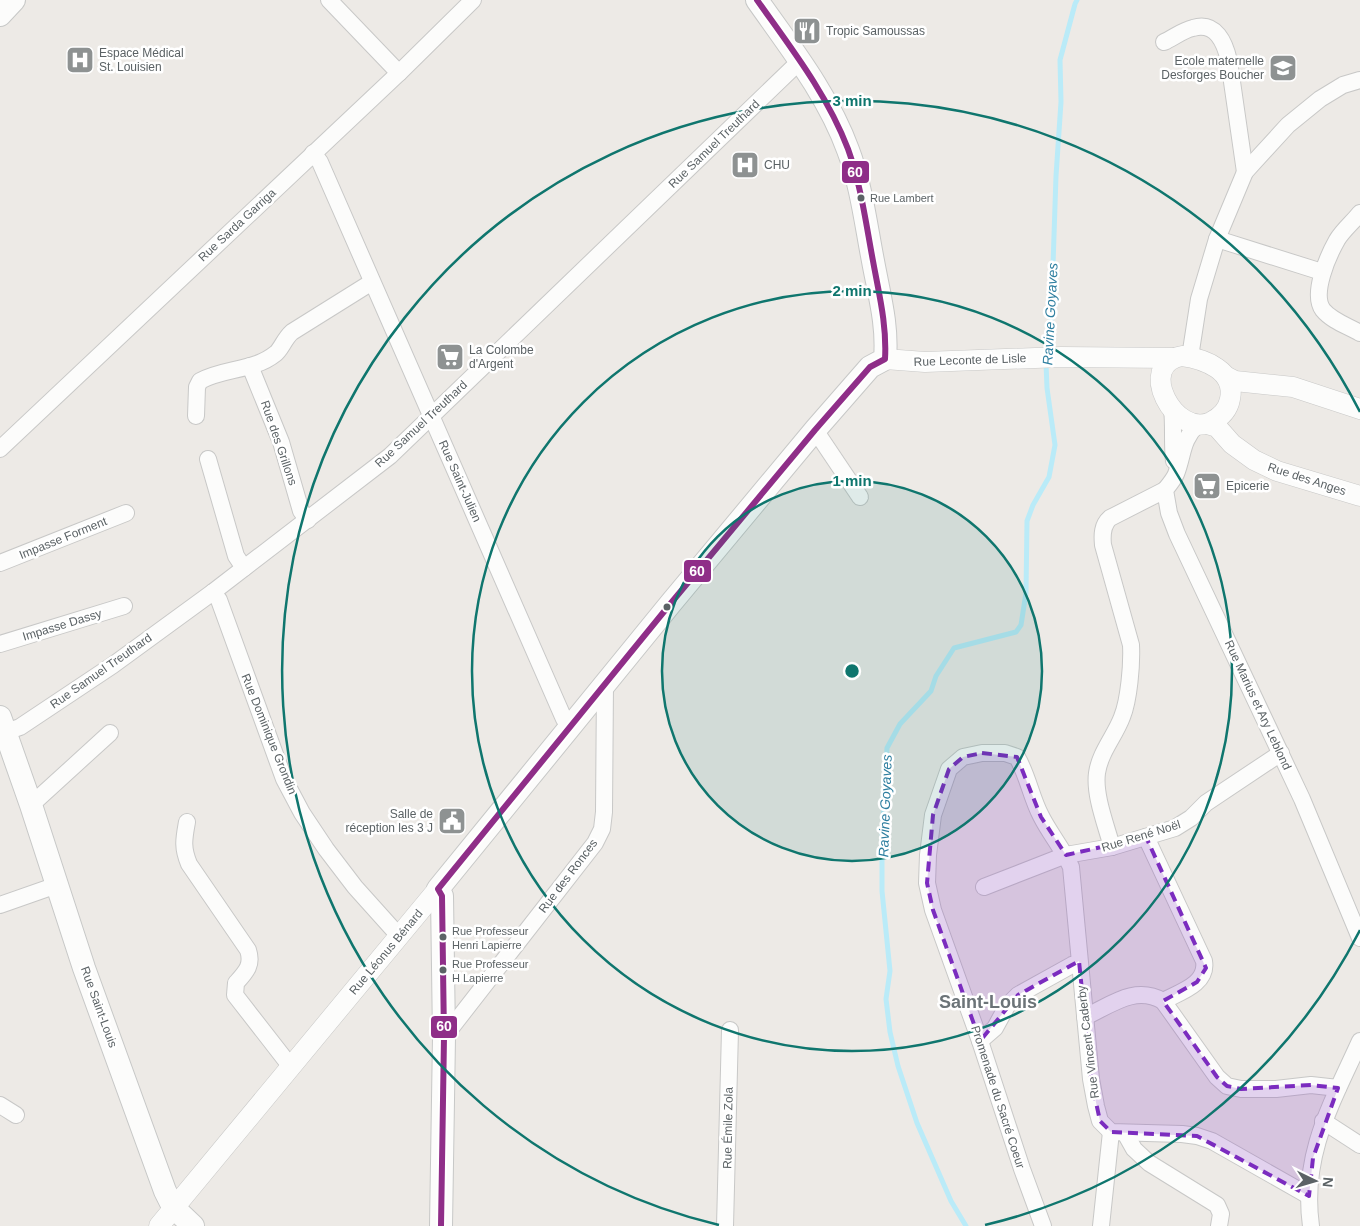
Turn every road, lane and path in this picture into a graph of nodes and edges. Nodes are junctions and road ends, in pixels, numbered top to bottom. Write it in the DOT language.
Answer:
graph roads {
  1 [pos="14,0"];
  2 [pos="329,0"];
  3 [pos="473,0"];
  4 [pos="758,0"];
  5 [pos="0,15"];
  6 [pos="1164,42"];
  7 [pos="800,61"];
  8 [pos="399,73"];
  9 [pos="1360,80"];
  10 [pos="313,153"];
  11 [pos="1245,172"];
  12 [pos="1360,213"];
  13 [pos="1217,239"];
  14 [pos="1322,272"];
  15 [pos="372,282"];
  16 [pos="1360,333"];
  17 [pos="1116,357"];
  18 [pos="1182,357"];
  19 [pos="885,359"];
  20 [pos="250,366"];
  21 [pos="1227,377"];
  22 [pos="1160,387"];
  23 [pos="1172,408"];
  24 [pos="1360,409"];
  25 [pos="196,416"];
  26 [pos="431,416"];
  27 [pos="1203,424"];
  28 [pos="815,430"];
  29 [pos="0,449"];
  30 [pos="208,459"];
  31 [pos="1176,475"];
  32 [pos="1165,490"];
  33 [pos="1360,496"];
  34 [pos="860,497"];
  35 [pos="126,513"];
  36 [pos="308,520"];
  37 [pos="0,563"];
  38 [pos="244,568"];
  39 [pos="213,592"];
  40 [pos="124,606"];
  41 [pos="0,644"];
  42 [pos="605,684"];
  43 [pos="571,725"];
  44 [pos="2,728"];
  45 [pos="110,733"];
  46 [pos="1281,753"];
  47 [pos="31,805"];
  48 [pos="187,822"];
  49 [pos="1146,837"];
  50 [pos="1112,847"];
  51 [pos="1066,856"];
  52 [pos="57,885"];
  53 [pos="984,887"];
  54 [pos="438,889"];
  55 [pos="0,905"];
  56 [pos="399,936"];
  57 [pos="1360,938"];
  58 [pos="1079,963"];
  59 [pos="1163,1001"];
  60 [pos="1085,1016"];
  61 [pos="730,1030"];
  62 [pos="444,1037"];
  63 [pos="980,1041"];
  64 [pos="1360,1041"];
  65 [pos="291,1066"];
  66 [pos="1338,1088"];
  67 [pos="0,1105"];
  68 [pos="16,1114"];
  69 [pos="1323,1121"];
  70 [pos="1118,1132"];
  71 [pos="1360,1145"];
  72 [pos="1309,1196"];
  73 [pos="174,1207"];
  74 [pos="158,1226"];
  75 [pos="193,1226"];
  76 [pos="441,1226"];
  77 [pos="726,1226"];
  78 [pos="1043,1226"];
  79 [pos="1101,1226"];
  80 [pos="1220,1226"];
  81 [pos="1311,1226"];
  1 -- 5 [label="main road"];
  2 -- 8 [label="street"];
  3 -- 8 [label="street, Rue Sarda Garriga"];
  4 -- 7 [label="main road"];
  6 -- 11 [label="street"];
  7 -- 19 [label="main road"];
  7 -- 26 [label="street, Rue Samuel Treuthard"];
  8 -- 10 [label="street, Rue Sarda Garriga"];
  9 -- 11 [label="street"];
  10 -- 15 [label="street, Rue Saint-Julien"];
  10 -- 29 [label="street, Rue Sarda Garriga"];
  11 -- 13 [label="street"];
  12 -- 14 [label="street"];
  13 -- 14 [label="street"];
  13 -- 18 [label="street"];
  14 -- 16 [label="street"];
  15 -- 20 [label="street"];
  15 -- 26 [label="street, Rue Saint-Julien"];
  17 -- 18 [label="street, Rue Leconte de Lisle"];
  17 -- 19 [label="street, Rue Leconte de Lisle"];
  17 -- 22 [label="street, Rue Leconte de Lisle"];
  18 -- 21 [label="street"];
  18 -- 22 [label="street"];
  19 -- 28 [label="main road, Rue Léonus Bénard"];
  20 -- 25 [label="street"];
  20 -- 36 [label="street, Rue des Grillons"];
  21 -- 24 [label="street"];
  21 -- 27 [label="street"];
  22 -- 23 [label="street"];
  23 -- 27 [label="street"];
  23 -- 31 [label="street"];
  26 -- 36 [label="street, Rue Samuel Treuthard"];
  26 -- 43 [label="street, Rue Saint-Julien"];
  27 -- 31 [label="street"];
  27 -- 33 [label="street, Rue des Anges"];
  28 -- 34 [label="street"];
  28 -- 42 [label="main road, Rue Léonus Bénard"];
  30 -- 38 [label="street"];
  31 -- 32 [label="street"];
  32 -- 46 [label="street, Rue Marius et Ary Leblond"];
  32 -- 50 [label="street"];
  35 -- 37 [label="street, Impasse Forment"];
  36 -- 38 [label="street, Rue Samuel Treuthard"];
  38 -- 39 [label="street, Rue Samuel Treuthard"];
  39 -- 44 [label="street, Rue Samuel Treuthard"];
  39 -- 56 [label="street, Rue Dominique Grondin"];
  40 -- 41 [label="street, Impasse Dassy"];
  42 -- 43 [label="main road, Rue Léonus Bénard"];
  42 -- 62 [label="street, Rue des Ronces"];
  43 -- 54 [label="main road, Rue Léonus Bénard"];
  44 -- 47 [label="main road, Rue Saint-Louis"];
  45 -- 47 [label="street"];
  46 -- 49 [label="street, Rue René Noël"];
  46 -- 57 [label="street, Rue Marius et Ary Leblond"];
  47 -- 52 [label="main road, Rue Saint-Louis"];
  48 -- 65 [label="street"];
  49 -- 50 [label="street, Rue René Noël"];
  49 -- 59 [label="street"];
  50 -- 51 [label="street, Rue René Noël"];
  51 -- 53 [label="street, Rue René Noël"];
  51 -- 58 [label="street, Rue Vincent Caderby"];
  51 -- 63 [label="street, Promenade du Sacré Coeur"];
  52 -- 55 [label="street"];
  52 -- 73 [label="main road, Rue Saint-Louis"];
  54 -- 56 [label="street, Rue Léonus Bénard"];
  54 -- 62 [label="main road"];
  56 -- 65 [label="street, Rue Léonus Bénard"];
  58 -- 60 [label="street, Rue Vincent Caderby"];
  58 -- 63 [label="street"];
  59 -- 60 [label="street"];
  59 -- 66 [label="street"];
  60 -- 70 [label="street, Rue Vincent Caderby"];
  61 -- 77 [label="street, Rue Émile Zola"];
  62 -- 76 [label="main road"];
  63 -- 78 [label="street, Promenade du Sacré Coeur"];
  64 -- 66 [label="street"];
  65 -- 73 [label="street, Rue Léonus Bénard"];
  66 -- 69 [label="street"];
  67 -- 68 [label="street"];
  69 -- 71 [label="street"];
  69 -- 72 [label="street"];
  70 -- 72 [label="street"];
  70 -- 79 [label="street"];
  70 -- 80 [label="street, Rue Vincent Caderby"];
  72 -- 81 [label="street"];
  73 -- 74 [label="street, Rue Léonus Bénard"];
  73 -- 75 [label="main road, Rue Saint-Louis"];
}
